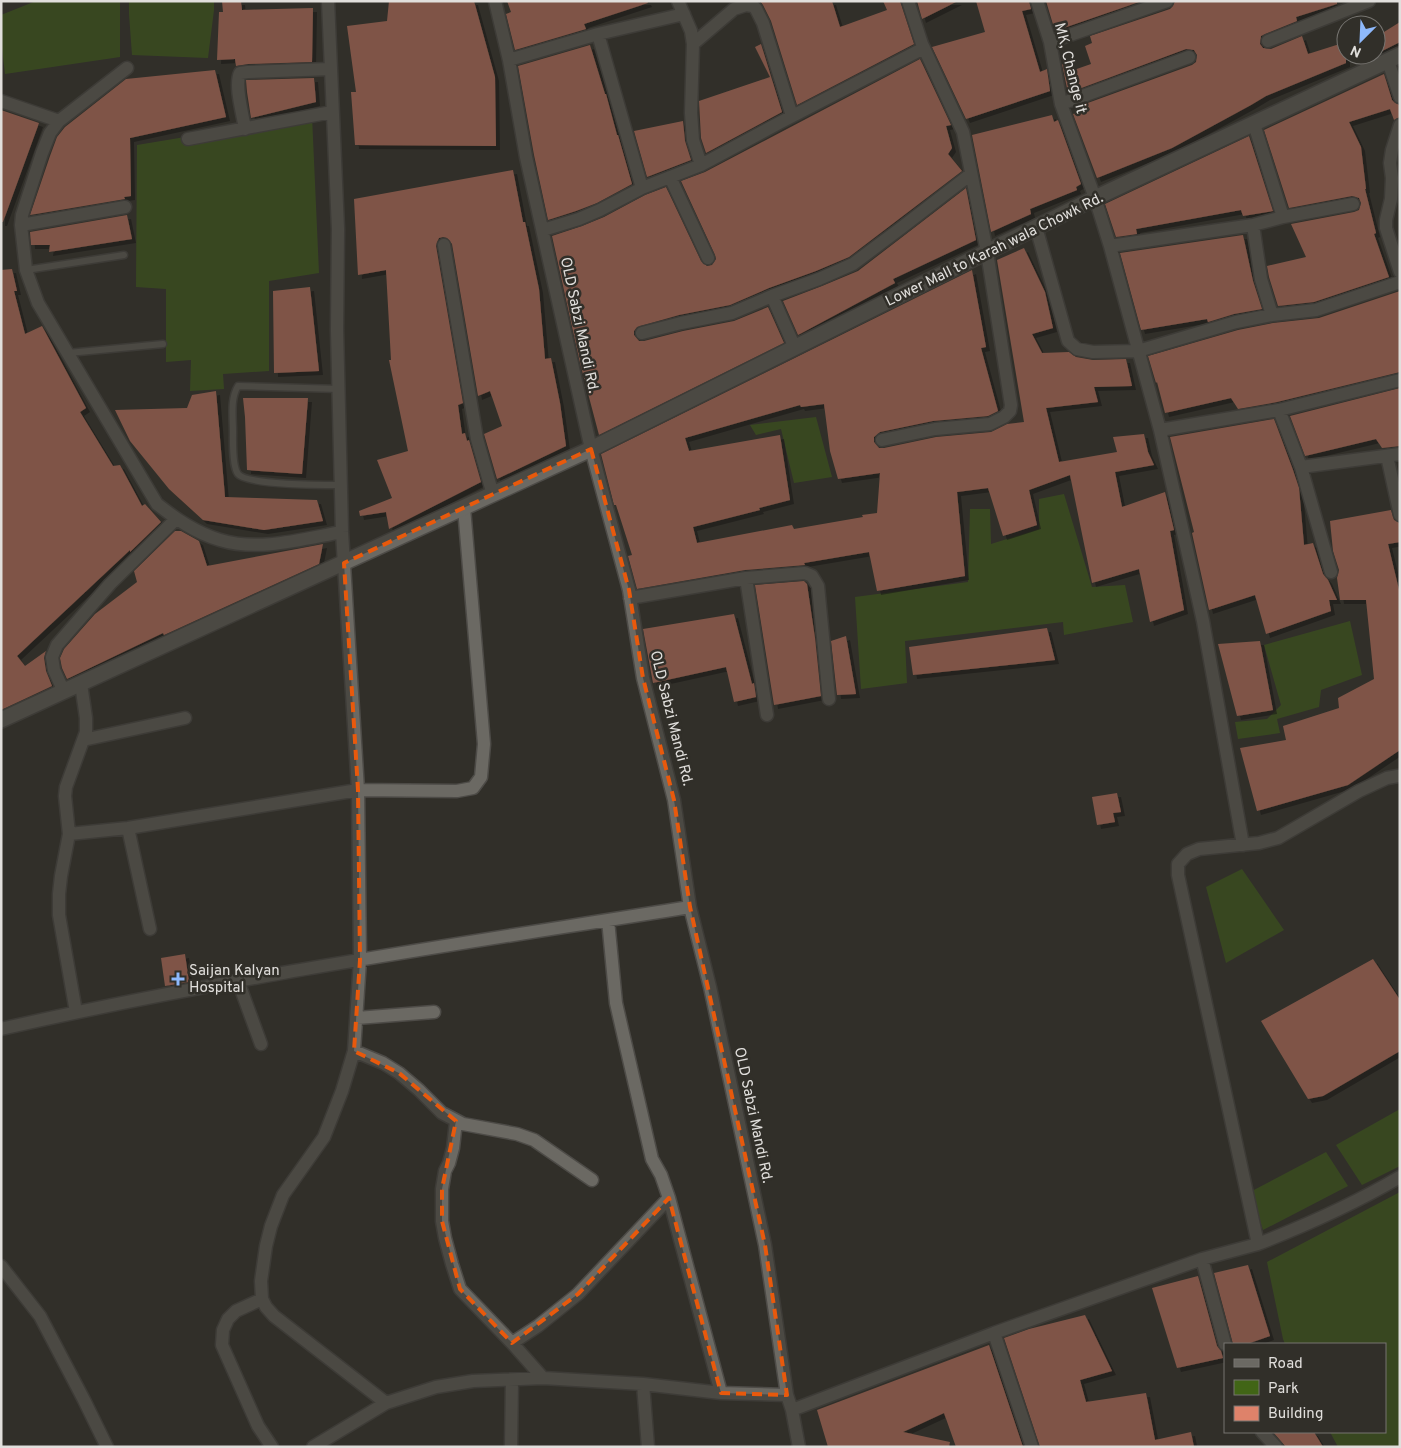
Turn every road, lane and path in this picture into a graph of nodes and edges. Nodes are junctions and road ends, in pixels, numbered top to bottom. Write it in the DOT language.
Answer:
graph roads {
  1 [pos="328,1"];
  2 [pos="495,1"];
  3 [pos="678,1"];
  4 [pos="908,1"];
  5 [pos="1037,1"];
  6 [pos="1168,1"];
  7 [pos="1369,1"];
  8 [pos="684,14"];
  9 [pos="598,34"];
  10 [pos="1268,41"];
  11 [pos="1050,42"];
  12 [pos="693,44"];
  13 [pos="924,48"];
  14 [pos="1189,57"];
  15 [pos="1394,58"];
  16 [pos="509,60"];
  17 [pos="127,68"];
  18 [pos="330,69"];
  19 [pos="1400,96"];
  20 [pos="1,102"];
  21 [pos="1061,104"];
  22 [pos="332,112"];
  23 [pos="792,116"];
  24 [pos="59,121"];
  25 [pos="1254,124"];
  26 [pos="1400,126"];
  27 [pos="245,129"];
  28 [pos="188,139"];
  29 [pos="701,165"];
  30 [pos="971,174"];
  31 [pos="670,177"];
  32 [pos="642,188"];
  33 [pos="1095,198"];
  34 [pos="1353,204"];
  35 [pos="125,207"];
  36 [pos="1283,217"];
  37 [pos="21,225"];
  38 [pos="1253,225"];
  39 [pos="1036,227"];
  40 [pos="543,230"];
  41 [pos="444,245"];
  42 [pos="1110,246"];
  43 [pos="987,252"];
  44 [pos="124,255"];
  45 [pos="708,258"];
  46 [pos="26,270"];
  47 [pos="1400,272"];
  48 [pos="1400,282"];
  49 [pos="772,296"];
  50 [pos="1272,315"];
  51 [pos="642,333"];
  52 [pos="163,344"];
  53 [pos="795,348"];
  54 [pos="1138,351"];
  55 [pos="68,353"];
  56 [pos="1400,380"];
  57 [pos="339,389"];
  58 [pos="1279,410"];
  59 [pos="1160,430"];
  60 [pos="882,440"];
  61 [pos="591,450"];
  62 [pos="1394,455"];
  63 [pos="1301,467"];
  64 [pos="341,485"];
  65 [pos="493,495"];
  66 [pos="464,508"];
  67 [pos="1400,515"];
  68 [pos="176,519"];
  69 [pos="342,532"];
  70 [pos="344,563"];
  71 [pos="1331,572"];
  72 [pos="746,578"];
  73 [pos="630,598"];
  74 [pos="81,684"];
  75 [pos="64,692"];
  76 [pos="829,699"];
  77 [pos="767,715"];
  78 [pos="185,718"];
  79 [pos="1,720"];
  80 [pos="83,740"];
  81 [pos="1399,777"];
  82 [pos="358,790"];
  83 [pos="128,828"];
  84 [pos="68,834"];
  85 [pos="1243,845"];
  86 [pos="690,907"];
  87 [pos="608,920"];
  88 [pos="150,929"];
  89 [pos="360,960"];
  90 [pos="238,981"];
  91 [pos="76,1012"];
  92 [pos="434,1012"];
  93 [pos="357,1018"];
  94 [pos="1,1029"];
  95 [pos="261,1044"];
  96 [pos="354,1051"];
  97 [pos="456,1121"];
  98 [pos="1400,1178"];
  99 [pos="592,1180"];
  100 [pos="669,1198"];
  101 [pos="1258,1244"];
  102 [pos="1202,1259"];
  103 [pos="1,1266"];
  104 [pos="262,1299"];
  105 [pos="994,1333"];
  106 [pos="512,1343"];
  107 [pos="1226,1343"];
  108 [pos="542,1378"];
  109 [pos="512,1380"];
  110 [pos="643,1384"];
  111 [pos="721,1392"];
  112 [pos="787,1395"];
  113 [pos="386,1403"];
  114 [pos="792,1410"];
  115 [pos="1263,1433"];
  116 [pos="107,1447"];
  117 [pos="272,1447"];
  118 [pos="313,1447"];
  119 [pos="511,1447"];
  120 [pos="648,1447"];
  121 [pos="799,1447"];
  122 [pos="1032,1447"];
  123 [pos="1276,1447"];
  1 -- 18 [label="street"];
  2 -- 16 [label="street, OLD Sabzi Mandi Rd."];
  3 -- 8 [label="street"];
  4 -- 13 [label="street"];
  5 -- 11 [label="street, MK, Change it"];
  6 -- 11 [label="street"];
  7 -- 10 [label="street"];
  8 -- 9 [label="street"];
  8 -- 12 [label="street"];
  9 -- 16 [label="street"];
  9 -- 32 [label="street"];
  11 -- 21 [label="street, MK, Change it"];
  12 -- 23 [label="street"];
  12 -- 29 [label="street"];
  13 -- 23 [label="street"];
  13 -- 30 [label="street"];
  14 -- 21 [label="street"];
  15 -- 19 [label="street"];
  15 -- 25 [label="main road, Lower Mall to Karah wala Chowk Rd."];
  16 -- 40 [label="street, OLD Sabzi Mandi Rd."];
  17 -- 24 [label="street"];
  18 -- 22 [label="street"];
  18 -- 27 [label="street"];
  20 -- 24 [label="street"];
  21 -- 33 [label="street, MK, Change it"];
  22 -- 27 [label="street"];
  22 -- 57 [label="street"];
  23 -- 29 [label="street"];
  24 -- 37 [label="street"];
  25 -- 33 [label="main road, Lower Mall to Karah wala Chowk Rd."];
  25 -- 36 [label="street"];
  26 -- 47 [label="street"];
  27 -- 28 [label="street"];
  29 -- 31 [label="street"];
  30 -- 43 [label="street"];
  30 -- 49 [label="street"];
  31 -- 32 [label="street"];
  31 -- 45 [label="street"];
  32 -- 40 [label="street"];
  33 -- 39 [label="main road, Lower Mall to Karah wala Chowk Rd."];
  33 -- 42 [label="street, MK, Change it"];
  34 -- 36 [label="street"];
  35 -- 37 [label="street"];
  36 -- 38 [label="street"];
  37 -- 46 [label="street"];
  38 -- 42 [label="street"];
  38 -- 50 [label="street"];
  39 -- 43 [label="main road, Lower Mall to Karah wala Chowk Rd."];
  39 -- 54 [label="street"];
  40 -- 61 [label="street, OLD Sabzi Mandi Rd."];
  41 -- 65 [label="street"];
  42 -- 54 [label="street, MK, Change it"];
  43 -- 53 [label="main road, Lower Mall to Karah wala Chowk Rd."];
  43 -- 60 [label="street"];
  44 -- 46 [label="lane"];
  46 -- 55 [label="street"];
  48 -- 50 [label="street"];
  49 -- 51 [label="street"];
  49 -- 53 [label="street"];
  50 -- 54 [label="street"];
  52 -- 55 [label="lane"];
  53 -- 61 [label="main road, Lower Mall to Karah wala Chowk Rd."];
  54 -- 59 [label="street, MK, Change it"];
  55 -- 68 [label="street"];
  56 -- 58 [label="street"];
  57 -- 64 [label="street"];
  57 -- 64 [label="lane"];
  58 -- 59 [label="street"];
  58 -- 63 [label="street"];
  59 -- 85 [label="street, MK, Change it"];
  61 -- 65 [label="main road, Lower Mall to Karah wala Chowk Rd."];
  61 -- 73 [label="street, OLD Sabzi Mandi Rd."];
  62 -- 63 [label="street"];
  62 -- 67 [label="street"];
  63 -- 71 [label="street"];
  64 -- 69 [label="street"];
  65 -- 66 [label="main road, Lower Mall to Karah wala Chowk Rd."];
  66 -- 70 [label="main road, Lower Mall to Karah wala Chowk Rd."];
  66 -- 82 [label="street"];
  68 -- 69 [label="street"];
  68 -- 75 [label="street"];
  69 -- 70 [label="street"];
  70 -- 74 [label="main road, Lower Mall to Karah wala Chowk Rd."];
  70 -- 82 [label="street"];
  72 -- 73 [label="street"];
  72 -- 76 [label="street"];
  72 -- 77 [label="street"];
  73 -- 86 [label="street, OLD Sabzi Mandi Rd."];
  74 -- 75 [label="main road, Lower Mall to Karah wala Chowk Rd."];
  74 -- 80 [label="street"];
  75 -- 79 [label="main road, Lower Mall to Karah wala Chowk Rd."];
  78 -- 80 [label="street"];
  80 -- 84 [label="street"];
  81 -- 85 [label="street"];
  82 -- 83 [label="street"];
  82 -- 89 [label="street"];
  83 -- 84 [label="street"];
  83 -- 88 [label="street"];
  84 -- 91 [label="street"];
  85 -- 101 [label="street"];
  86 -- 87 [label="street"];
  86 -- 112 [label="street, OLD Sabzi Mandi Rd."];
  87 -- 89 [label="street"];
  87 -- 100 [label="street"];
  89 -- 90 [label="street"];
  89 -- 93 [label="street"];
  90 -- 91 [label="street"];
  90 -- 95 [label="street"];
  91 -- 94 [label="street"];
  92 -- 93 [label="street"];
  93 -- 96 [label="street"];
  96 -- 97 [label="street"];
  96 -- 104 [label="street"];
  97 -- 99 [label="street"];
  97 -- 106 [label="street"];
  98 -- 101 [label="street"];
  100 -- 106 [label="street"];
  100 -- 111 [label="street"];
  101 -- 102 [label="street"];
  102 -- 105 [label="street"];
  102 -- 107 [label="street"];
  103 -- 116 [label="street"];
  104 -- 113 [label="street"];
  104 -- 117 [label="street"];
  105 -- 114 [label="street"];
  105 -- 122 [label="street"];
  106 -- 108 [label="street"];
  108 -- 109 [label="street"];
  108 -- 110 [label="street"];
  109 -- 113 [label="street"];
  109 -- 119 [label="street"];
  110 -- 111 [label="street"];
  110 -- 120 [label="street"];
  111 -- 112 [label="street"];
  112 -- 114 [label="street, OLD Sabzi Mandi Rd."];
  113 -- 118 [label="street"];
  114 -- 121 [label="street, OLD Sabzi Mandi Rd."];
  115 -- 123 [label="street"];
}
